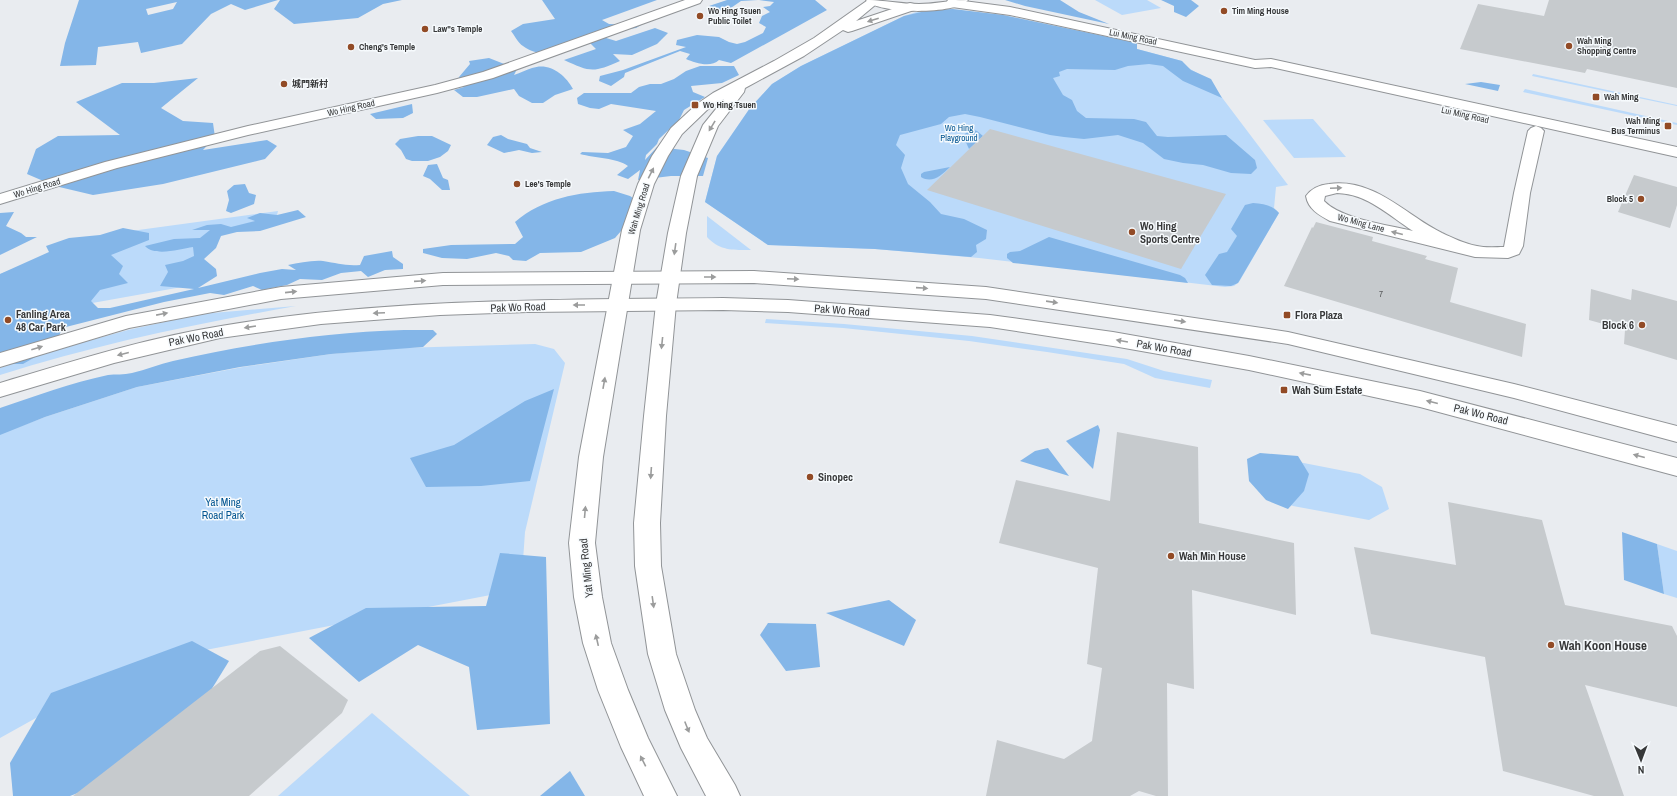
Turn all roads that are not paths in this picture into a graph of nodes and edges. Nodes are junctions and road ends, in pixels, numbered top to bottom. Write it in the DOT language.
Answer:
graph roads {
  1 [pos="696,0"];
  2 [pos="873,0"];
  3 [pos="986,0"];
  4 [pos="957,2"];
  5 [pos="910,7"];
  6 [pos="1010,11"];
  7 [pos="832,32"];
  8 [pos="1256,64"];
  9 [pos="744,83"];
  10 [pos="1536,131"];
  11 [pos="1677,152"];
  12 [pos="1677,162"];
  13 [pos="0,199"];
  14 [pos="1475,252"];
  15 [pos="624,277"];
  16 [pos="671,278"];
  17 [pos="666,304"];
  18 [pos="618,305"];
  19 [pos="0,360"];
  20 [pos="0,390"];
  21 [pos="1677,434"];
  22 [pos="1677,466"];
  23 [pos="661,796"];
  24 [pos="724,796"];
  1 -- 13 [label="street, Wo Hing Road"];
  2 -- 5 [label="street"];
  2 -- 7 [label="street, Wah Ming Road"];
  3 -- 6 [label="street, Lui Ming Road"];
  4 -- 5 [label="street, Lui Ming Road"];
  4 -- 6 [label="street, Lui Ming Road"];
  5 -- 7 [label="street, Wah Ming Road, one-way"];
  6 -- 8 [label="street, Lui Ming Road"];
  7 -- 9 [label="street, Wah Ming Road"];
  8 -- 10 [label="street, Lui Ming Road"];
  8 -- 11 [label="street, Lui Ming Road"];
  15 -- 9 [label="street, Wah Ming Road, one-way"];
  9 -- 16 [label="street, Wah Ming Road, one-way"];
  10 -- 12 [label="street, Lui Ming Road"];
  10 -- 14 [label="street, Wo Ming Lane"];
  14 -- 14 [label="street, Wo Ming Lane, one-way"];
  15 -- 16 [label="street"];
  15 -- 18 [label="street, Wah Ming Road"];
  19 -- 15 [label="street, one-way"];
  16 -- 17 [label="street, Wah Ming Road"];
  16 -- 21 [label="street, one-way"];
  17 -- 18 [label="street, Pak Wo Road"];
  22 -- 17 [label="street, Pak Wo Road, one-way"];
  17 -- 24 [label="street, one-way"];
  18 -- 20 [label="street, Pak Wo Road, one-way"];
  23 -- 18 [label="street, Yat Ming Road, one-way"];
}
